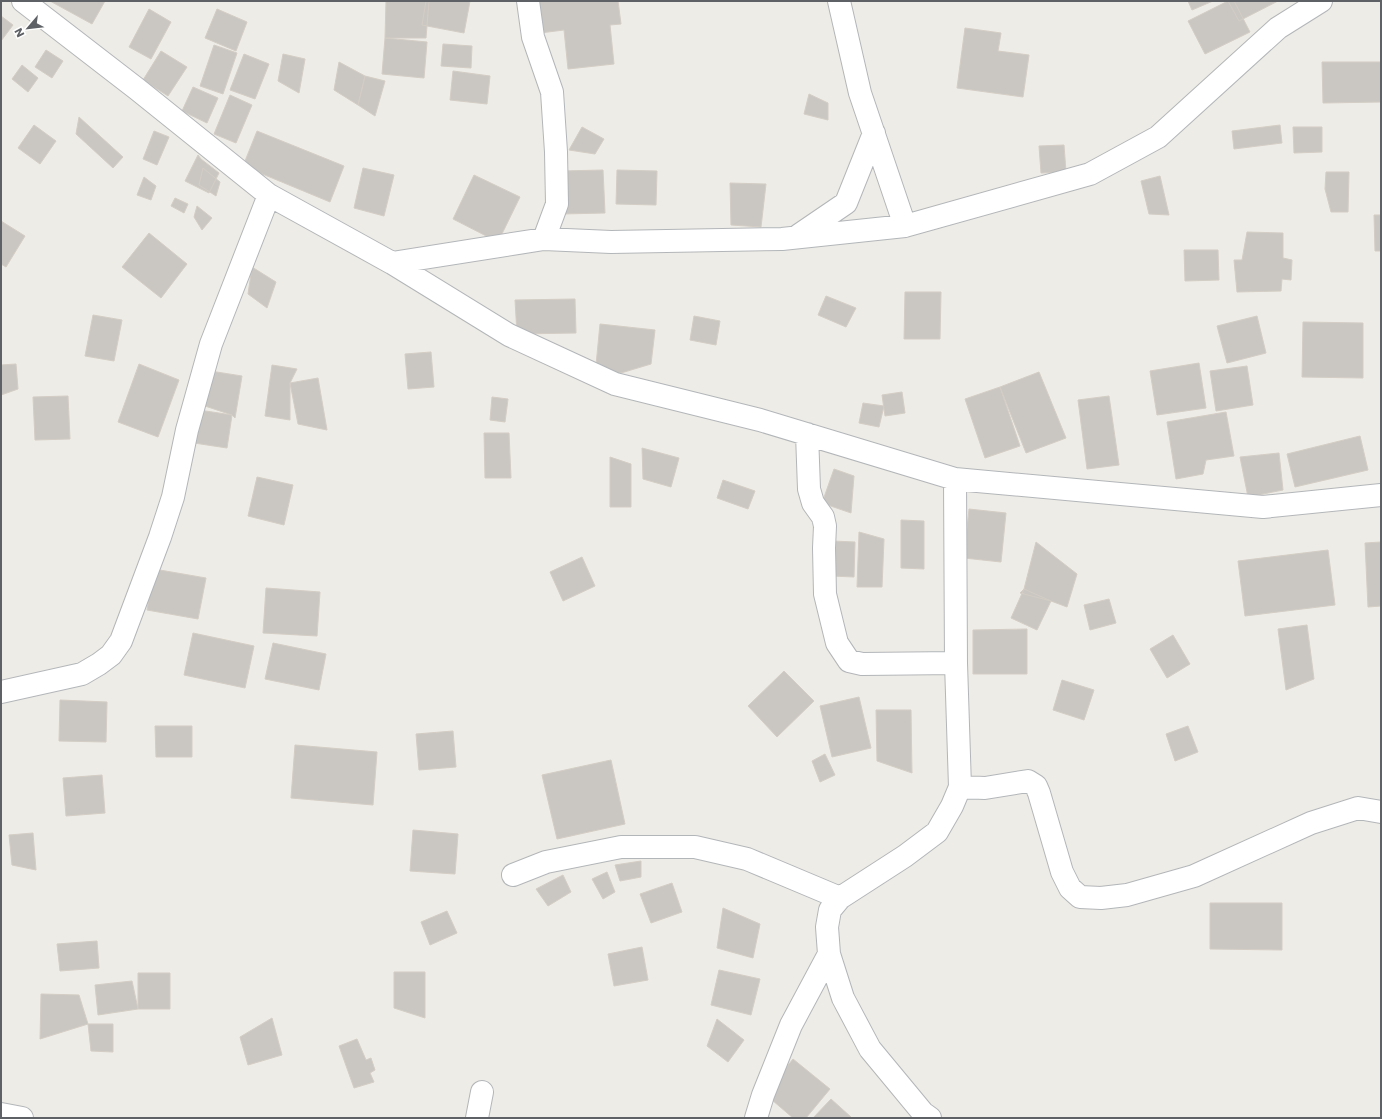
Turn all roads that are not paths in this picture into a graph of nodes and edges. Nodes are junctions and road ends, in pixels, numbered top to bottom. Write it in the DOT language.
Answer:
graph roads {
  1 [pos="23,1"];
  2 [pos="528,1"];
  3 [pos="839,1"];
  4 [pos="1321,1"];
  5 [pos="874,133"];
  6 [pos="269,195"];
  7 [pos="905,226"];
  8 [pos="794,238"];
  9 [pos="544,239"];
  10 [pos="392,264"];
  11 [pos="808,434"];
  12 [pos="955,479"];
  13 [pos="1381,495"];
  14 [pos="956,663"];
  15 [pos="1,692"];
  16 [pos="960,787"];
  17 [pos="1381,812"];
  18 [pos="512,875"];
  19 [pos="840,898"];
  20 [pos="829,954"];
  21 [pos="482,1092"];
  22 [pos="1,1114"];
  23 [pos="22,1118"];
  24 [pos="477,1118"];
  25 [pos="756,1118"];
  26 [pos="930,1118"];
  1 -- 6 [label="street"];
  2 -- 9 [label="street"];
  3 -- 5 [label="street"];
  4 -- 7 [label="street"];
  5 -- 7 [label="street"];
  5 -- 8 [label="street"];
  6 -- 10 [label="street"];
  6 -- 15 [label="street"];
  7 -- 8 [label="street"];
  8 -- 9 [label="street"];
  9 -- 10 [label="street"];
  10 -- 11 [label="street"];
  11 -- 12 [label="street"];
  11 -- 14 [label="street"];
  12 -- 13 [label="street"];
  12 -- 14 [label="street"];
  14 -- 16 [label="street"];
  16 -- 17 [label="street"];
  16 -- 19 [label="street"];
  18 -- 19 [label="street"];
  19 -- 20 [label="street"];
  20 -- 25 [label="street"];
  20 -- 26 [label="street"];
  21 -- 24 [label="street"];
  22 -- 23 [label="street"];
}
